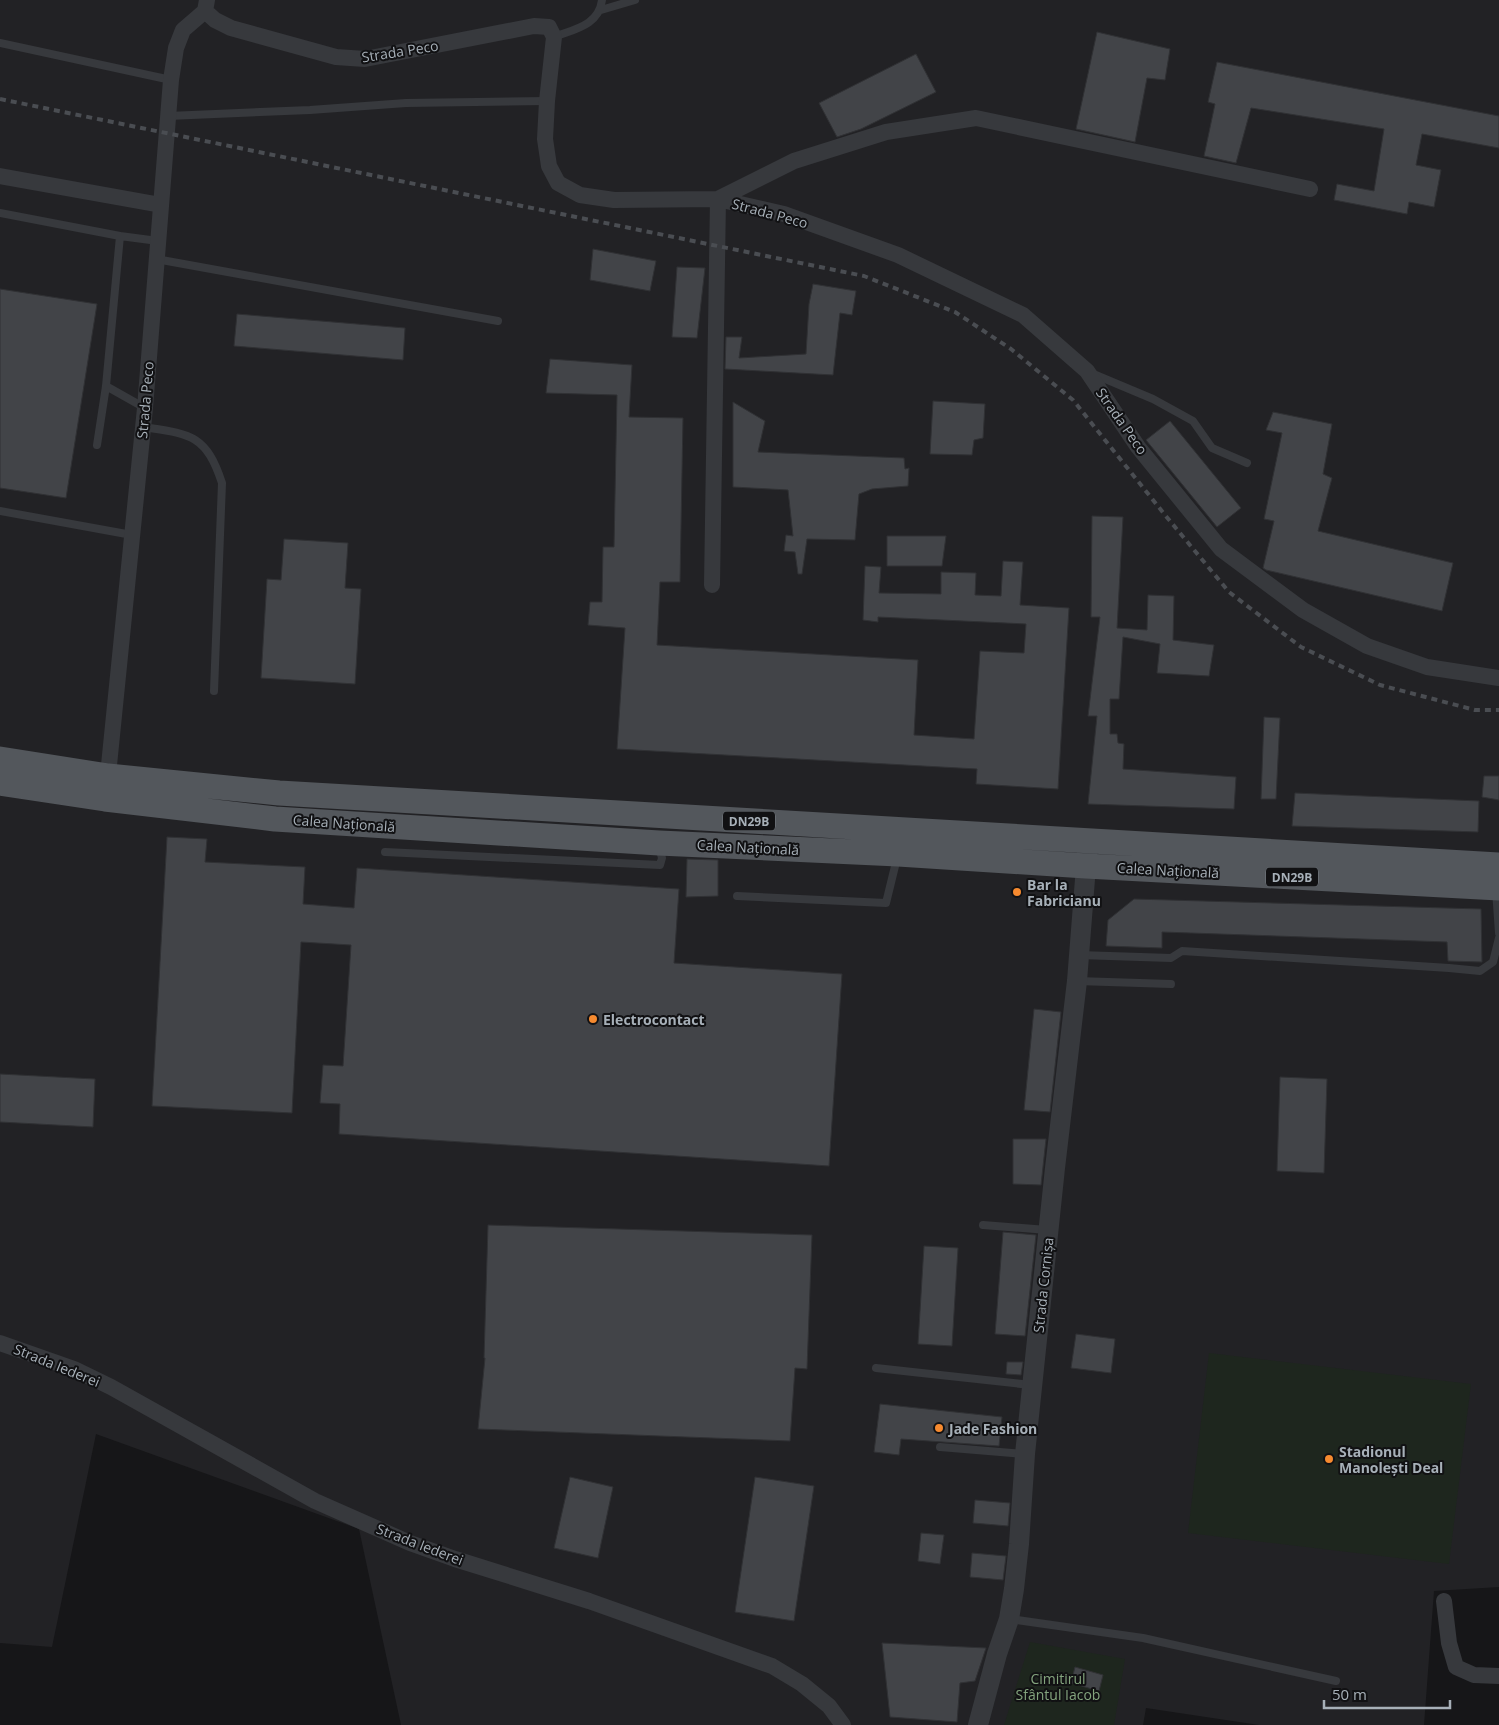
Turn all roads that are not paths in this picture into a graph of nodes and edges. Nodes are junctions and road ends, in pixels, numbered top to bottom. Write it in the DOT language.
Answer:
graph roads {
  1 [pos="602,0"];
  2 [pos="635,0"];
  3 [pos="206,6"];
  4 [pos="601,10"];
  5 [pos="554,37"];
  6 [pos="0,43"];
  7 [pos="171,80"];
  8 [pos="547,101"];
  9 [pos="168,116"];
  10 [pos="0,176"];
  11 [pos="1310,189"];
  12 [pos="718,199"];
  13 [pos="161,205"];
  14 [pos="0,213"];
  15 [pos="120,236"];
  16 [pos="158,241"];
  17 [pos="156,259"];
  18 [pos="498,321"];
  19 [pos="1087,371"];
  20 [pos="106,386"];
  21 [pos="145,408"];
  22 [pos="143,427"];
  23 [pos="97,445"];
  24 [pos="1247,463"];
  25 [pos="0,511"];
  26 [pos="132,535"];
  27 [pos="712,585"];
  28 [pos="1499,678"];
  29 [pos="214,691"];
  30 [pos="0,759"];
  31 [pos="0,783"];
  32 [pos="107,787"];
  33 [pos="1088,841"];
  34 [pos="659,843"];
  35 [pos="385,852"];
  36 [pos="898,854"];
  37 [pos="1086,866"];
  38 [pos="1498,880"];
  39 [pos="737,896"];
  40 [pos="1499,933"];
  41 [pos="1499,938"];
  42 [pos="1079,955"];
  43 [pos="1077,981"];
  44 [pos="1171,984"];
  45 [pos="983,1225"];
  46 [pos="1049,1231"];
  47 [pos="0,1342"];
  48 [pos="876,1368"];
  49 [pos="1033,1385"];
  50 [pos="940,1448"];
  51 [pos="1025,1454"];
  52 [pos="1444,1601"];
  53 [pos="1008,1619"];
  54 [pos="1499,1676"];
  55 [pos="1336,1681"];
  56 [pos="843,1725"];
  57 [pos="978,1725"];
  1 -- 4 [label="lane"];
  2 -- 4 [label="lane"];
  3 -- 5 [label="street, Strada Peco"];
  3 -- 7 [label="street, Strada Peco"];
  4 -- 5 [label="lane"];
  5 -- 8 [label="street, Strada Peco"];
  6 -- 7 [label="lane"];
  7 -- 9 [label="street, Strada Peco"];
  8 -- 9 [label="lane"];
  8 -- 12 [label="street, Strada Peco"];
  9 -- 13 [label="street, Strada Peco"];
  10 -- 13 [label="street"];
  11 -- 12 [label="street, Strada Peco"];
  12 -- 19 [label="street, Strada Peco"];
  12 -- 27 [label="street, Strada Peco"];
  13 -- 16 [label="street, Strada Peco"];
  14 -- 15 [label="lane"];
  15 -- 16 [label="lane"];
  15 -- 20 [label="lane"];
  16 -- 17 [label="street, Strada Peco"];
  17 -- 18 [label="lane"];
  17 -- 21 [label="street, Strada Peco"];
  19 -- 24 [label="lane"];
  19 -- 28 [label="street, Strada Peco"];
  20 -- 21 [label="lane"];
  20 -- 23 [label="lane"];
  21 -- 22 [label="street, Strada Peco"];
  22 -- 26 [label="street, Strada Peco"];
  22 -- 29 [label="lane"];
  25 -- 26 [label="lane"];
  26 -- 32 [label="street, Strada Peco"];
  30 -- 32 [label="main road, Calea Națională / DN29B"];
  31 -- 32 [label="main road, Calea Națională / DN29B"];
  32 -- 33 [label="main road, Calea Națională / DN29B"];
  32 -- 34 [label="main road, Calea Națională / DN29B"];
  33 -- 37 [label="street, Strada Cornișa"];
  33 -- 38 [label="main road, Calea Națională / DN29B"];
  34 -- 35 [label="lane"];
  34 -- 36 [label="main road, Calea Națională / DN29B"];
  36 -- 37 [label="main road, Calea Națională / DN29B"];
  36 -- 39 [label="lane"];
  37 -- 38 [label="main road, Calea Națională / DN29B"];
  37 -- 42 [label="street, Strada Cornișa"];
  38 -- 40 [label="lane"];
  41 -- 42 [label="lane"];
  42 -- 43 [label="street, Strada Cornișa"];
  43 -- 44 [label="lane"];
  43 -- 46 [label="street, Strada Cornișa"];
  45 -- 46 [label="lane"];
  46 -- 49 [label="street, Strada Cornișa"];
  47 -- 56 [label="street, Strada Iederei"];
  48 -- 49 [label="lane"];
  49 -- 51 [label="street, Strada Cornișa"];
  50 -- 51 [label="lane"];
  51 -- 53 [label="street, Strada Cornișa"];
  52 -- 54 [label="street"];
  53 -- 55 [label="lane"];
  53 -- 57 [label="street, Strada Cornișa"];
}
